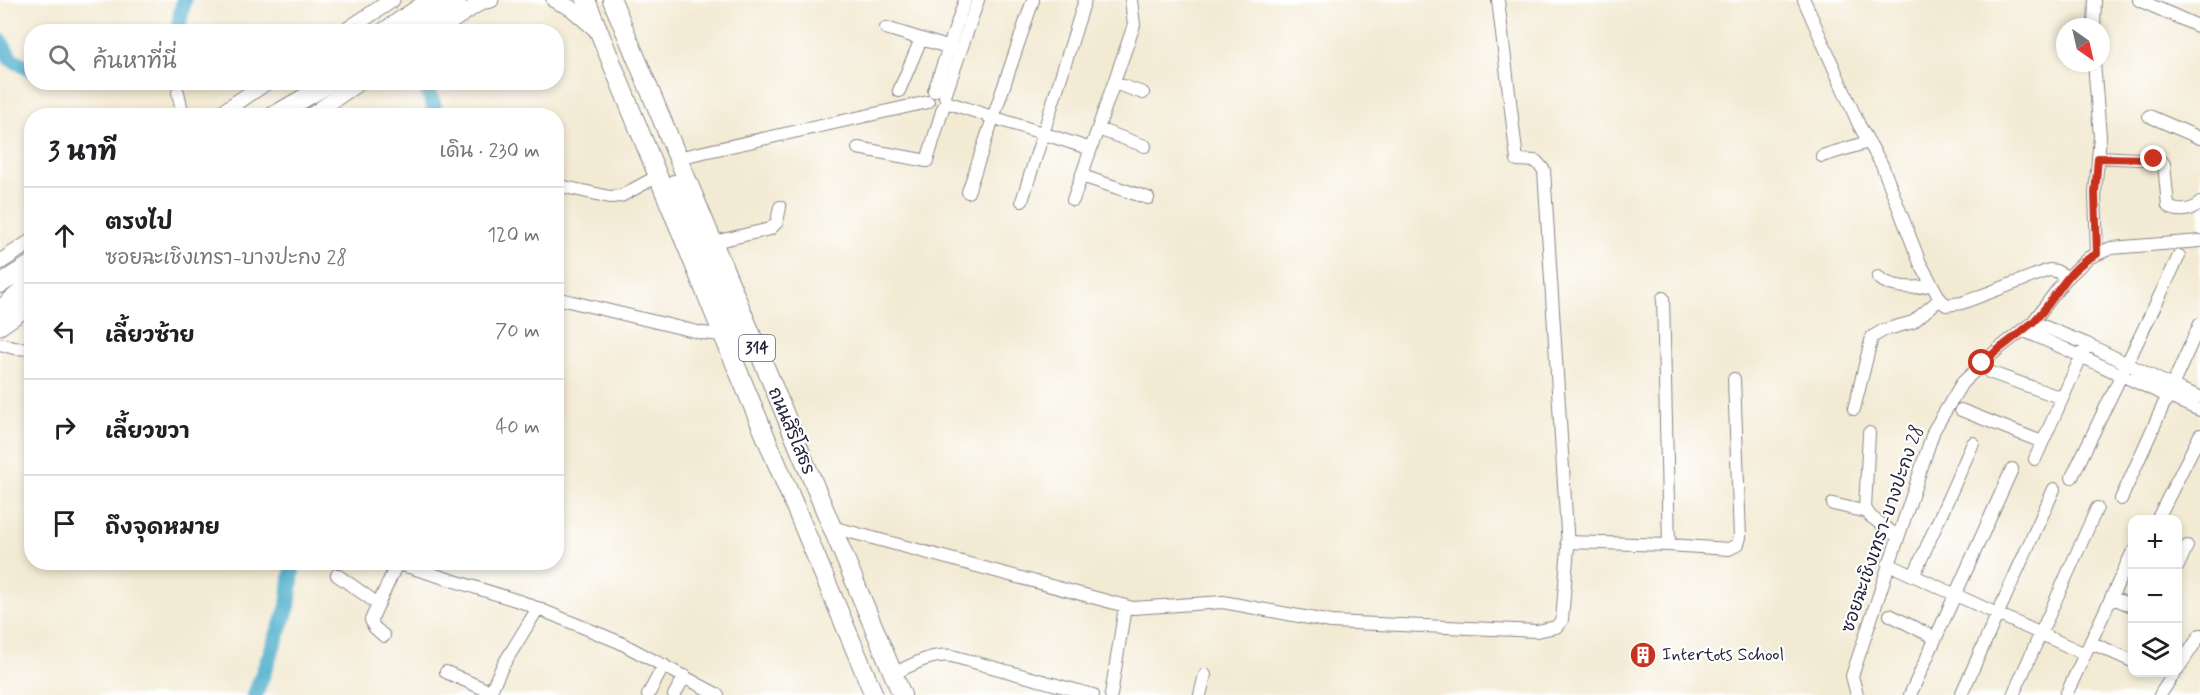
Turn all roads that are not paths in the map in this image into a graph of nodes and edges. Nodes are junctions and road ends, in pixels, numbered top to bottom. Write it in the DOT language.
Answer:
graph roads {
  1 [pos="392,0"];
  2 [pos="431,0"];
  3 [pos="457,0"];
  4 [pos="554,0"];
  5 [pos="586,0"];
  6 [pos="596,0"];
  7 [pos="612,0"];
  8 [pos="965,0"];
  9 [pos="978,0"];
  10 [pos="1033,0"];
  11 [pos="1085,0"];
  12 [pos="1131,0"];
  13 [pos="1498,0"];
  14 [pos="1804,0"];
  15 [pos="2095,0"];
  16 [pos="2139,0"];
  17 [pos="485,1"];
  18 [pos="2094,18"];
  19 [pos="355,24"];
  20 [pos="396,24"];
  21 [pos="422,24"];
  22 [pos="448,24"];
  23 [pos="2200,27"];
  24 [pos="886,28"];
  25 [pos="600,33"];
  26 [pos="921,39"];
  27 [pos="956,49"];
  28 [pos="2095,72"];
  29 [pos="1114,83"];
  30 [pos="255,90"];
  31 [pos="299,90"];
  32 [pos="318,90"];
  33 [pos="348,90"];
  34 [pos="899,91"];
  35 [pos="178,92"];
  36 [pos="1143,93"];
  37 [pos="939,100"];
  38 [pos="181,108"];
  39 [pos="230,108"];
  40 [pos="277,108"];
  41 [pos="287,108"];
  42 [pos="322,108"];
  43 [pos="2149,116"];
  44 [pos="993,118"];
  45 [pos="1098,129"];
  46 [pos="1044,134"];
  47 [pos="2200,138"];
  48 [pos="1868,142"];
  49 [pos="1145,146"];
  50 [pos="858,148"];
  51 [pos="1091,149"];
  52 [pos="1822,156"];
  53 [pos="677,158"];
  54 [pos="2098,158"];
  55 [pos="1082,176"];
  56 [pos="666,179"];
  57 [pos="564,187"];
  58 [pos="968,192"];
  59 [pos="1148,198"];
  60 [pos="1073,200"];
  61 [pos="1022,201"];
  62 [pos="2200,203"];
  63 [pos="780,207"];
  64 [pos="2200,241"];
  65 [pos="714,242"];
  66 [pos="24,246"];
  67 [pos="2097,254"];
  68 [pos="2180,256"];
  69 [pos="0,262"];
  70 [pos="24,269"];
  71 [pos="1878,277"];
  72 [pos="2067,277"];
  73 [pos="0,284"];
  74 [pos="1931,284"];
  75 [pos="24,287"];
  76 [pos="24,289"];
  77 [pos="1663,298"];
  78 [pos="1940,299"];
  79 [pos="564,300"];
  80 [pos="0,302"];
  81 [pos="0,310"];
  82 [pos="24,310"];
  83 [pos="2032,322"];
  84 [pos="2200,324"];
  85 [pos="0,327"];
  86 [pos="2022,330"];
  87 [pos="723,335"];
  88 [pos="0,344"];
  89 [pos="24,349"];
  90 [pos="2084,349"];
  91 [pos="2128,365"];
  92 [pos="1989,372"];
  93 [pos="2122,376"];
  94 [pos="1734,379"];
  95 [pos="2170,391"];
  96 [pos="2200,397"];
  97 [pos="2062,398"];
  98 [pos="1854,409"];
  99 [pos="1961,410"];
  100 [pos="2200,410"];
  101 [pos="1869,433"];
  102 [pos="2200,435"];
  103 [pos="794,438"];
  104 [pos="1973,442"];
  105 [pos="2042,442"];
  106 [pos="2035,459"];
  107 [pos="2012,468"];
  108 [pos="2072,477"];
  109 [pos="2054,489"];
  110 [pos="2121,499"];
  111 [pos="1833,504"];
  112 [pos="2097,508"];
  113 [pos="1867,512"];
  114 [pos="2160,515"];
  115 [pos="832,527"];
  116 [pos="1898,537"];
  117 [pos="1567,542"];
  118 [pos="1669,544"];
  119 [pos="2187,546"];
  120 [pos="2182,557"];
  121 [pos="1888,564"];
  122 [pos="2128,565"];
  123 [pos="394,570"];
  124 [pos="441,570"];
  125 [pos="337,575"];
  126 [pos="1914,575"];
  127 [pos="1954,595"];
  128 [pos="2113,597"];
  129 [pos="378,604"];
  130 [pos="2128,604"];
  131 [pos="1125,607"];
  132 [pos="538,608"];
  133 [pos="1996,614"];
  134 [pos="1890,615"];
  135 [pos="2040,634"];
  136 [pos="2200,635"];
  137 [pos="384,636"];
  138 [pos="1935,638"];
  139 [pos="2092,643"];
  140 [pos="2085,654"];
  141 [pos="2128,659"];
  142 [pos="2182,663"];
  143 [pos="664,665"];
  144 [pos="446,672"];
  145 [pos="893,674"];
  146 [pos="1205,675"];
  147 [pos="685,676"];
  148 [pos="2172,677"];
  149 [pos="490,694"];
  150 [pos="648,695"];
  151 [pos="674,695"];
  152 [pos="718,695"];
  153 [pos="874,695"];
  154 [pos="902,695"];
  155 [pos="1092,695"];
  156 [pos="1111,695"];
  157 [pos="1200,695"];
  158 [pos="1857,695"];
  159 [pos="1910,695"];
  160 [pos="1961,695"];
  161 [pos="2013,695"];
  162 [pos="2066,695"];
  163 [pos="2160,695"];
  1 -- 19 [label="main road"];
  2 -- 20 [label="highway"];
  3 -- 21 [label="highway"];
  4 -- 25 [label="main road"];
  5 -- 25 [label="highway, ถนนสิริโสธร / 314"];
  6 -- 56 [label="highway"];
  7 -- 53 [label="highway, ถนนสิริโสธร / 314"];
  8 -- 27 [label="street"];
  9 -- 27 [label="street"];
  10 -- 44 [label="street"];
  11 -- 46 [label="street"];
  12 -- 29 [label="street"];
  13 -- 117 [label="street"];
  14 -- 48 [label="street"];
  15 -- 18 [label="street"];
  16 -- 23 [label="street"];
  17 -- 22 [label="main road"];
  24 -- 26 [label="street"];
  25 -- 56 [label="highway, ถนนสิริโสธร / 314"];
  26 -- 27 [label="street"];
  26 -- 34 [label="street"];
  27 -- 37 [label="street"];
  28 -- 54 [label="street"];
  29 -- 36 [label="street"];
  29 -- 45 [label="street"];
  30 -- 39 [label="main road"];
  31 -- 40 [label="highway"];
  32 -- 41 [label="highway"];
  33 -- 42 [label="main road"];
  35 -- 38 [label="street"];
  37 -- 44 [label="street"];
  37 -- 50 [label="street"];
  37 -- 53 [label="street"];
  43 -- 47 [label="street"];
  44 -- 46 [label="street"];
  44 -- 58 [label="street"];
  45 -- 49 [label="street"];
  45 -- 51 [label="street"];
  46 -- 51 [label="street"];
  46 -- 61 [label="street"];
  48 -- 52 [label="street"];
  48 -- 74 [label="street"];
  51 -- 55 [label="street"];
  53 -- 65 [label="highway, ถนนสิริโสธร / 314"];
  54 -- 62 [label="street"];
  54 -- 67 [label="street"];
  55 -- 59 [label="street"];
  55 -- 60 [label="street"];
  56 -- 57 [label="street"];
  56 -- 87 [label="highway, ถนนสิริโสธร / 314"];
  56 -- 103 [label="highway"];
  63 -- 65 [label="street"];
  64 -- 67 [label="street, ซอยฉะเชิงเทรา-บางปะกง 28"];
  65 -- 103 [label="highway, ถนนสิริโสธร / 314"];
  66 -- 69 [label="main road"];
  67 -- 72 [label="street, ซอยฉะเชิงเทรา-บางปะกง 28"];
  68 -- 91 [label="street"];
  70 -- 73 [label="highway"];
  71 -- 74 [label="street"];
  72 -- 78 [label="street"];
  72 -- 83 [label="street, ซอยฉะเชิงเทรา-บางปะกง 28"];
  74 -- 78 [label="street"];
  75 -- 80 [label="highway"];
  76 -- 81 [label="highway"];
  77 -- 118 [label="street"];
  78 -- 98 [label="street"];
  79 -- 87 [label="street"];
  82 -- 85 [label="main road"];
  83 -- 86 [label="street, ซอยฉะเชิงเทรา-บางปะกง 28"];
  83 -- 90 [label="street"];
  84 -- 95 [label="street"];
  86 -- 90 [label="street"];
  86 -- 116 [label="street, ซอยฉะเชิงเทรา-บางปะกง 28"];
  87 -- 153 [label="highway, ถนนสิริโสธร / 314"];
  88 -- 89 [label="street"];
  90 -- 91 [label="street"];
  90 -- 93 [label="street"];
  90 -- 97 [label="street"];
  91 -- 93 [label="street"];
  91 -- 95 [label="street"];
  92 -- 97 [label="street"];
  93 -- 95 [label="street"];
  93 -- 108 [label="street"];
  94 -- 118 [label="street"];
  95 -- 96 [label="street"];
  95 -- 100 [label="street"];
  95 -- 110 [label="street"];
  97 -- 105 [label="street"];
  99 -- 105 [label="street"];
  101 -- 113 [label="street"];
  102 -- 114 [label="street"];
  103 -- 115 [label="highway, ถนนสิริโสธร / 314"];
  104 -- 126 [label="street"];
  105 -- 106 [label="street"];
  107 -- 127 [label="street"];
  109 -- 133 [label="street"];
  111 -- 113 [label="street"];
  112 -- 135 [label="street"];
  113 -- 116 [label="street"];
  115 -- 131 [label="street"];
  115 -- 145 [label="highway, ถนนสิริโสธร / 314"];
  116 -- 121 [label="street, ซอยฉะเชิงเทรา-บางปะกง 28"];
  117 -- 118 [label="street"];
  117 -- 131 [label="street"];
  119 -- 120 [label="street"];
  121 -- 126 [label="street"];
  121 -- 158 [label="street, ซอยฉะเชิงเทรา-บางปะกง 28"];
  122 -- 128 [label="street"];
  123 -- 129 [label="street"];
  124 -- 132 [label="street"];
  125 -- 129 [label="street"];
  126 -- 127 [label="street"];
  127 -- 133 [label="street"];
  127 -- 138 [label="street"];
  128 -- 130 [label="street"];
  128 -- 139 [label="street"];
  129 -- 137 [label="street"];
  131 -- 156 [label="street"];
  132 -- 143 [label="street"];
  132 -- 149 [label="street"];
  133 -- 135 [label="street"];
  133 -- 160 [label="street"];
  134 -- 138 [label="street"];
  135 -- 140 [label="street"];
  135 -- 161 [label="street"];
  136 -- 142 [label="street"];
  138 -- 159 [label="street"];
  139 -- 140 [label="street"];
  139 -- 141 [label="street"];
  140 -- 162 [label="street"];
  143 -- 147 [label="street"];
  143 -- 150 [label="street"];
  144 -- 149 [label="street"];
  145 -- 154 [label="highway, ถนนสิริโสธร / 314"];
  145 -- 155 [label="street"];
  146 -- 157 [label="street"];
  147 -- 151 [label="street"];
  147 -- 152 [label="street"];
  148 -- 163 [label="street"];
}
